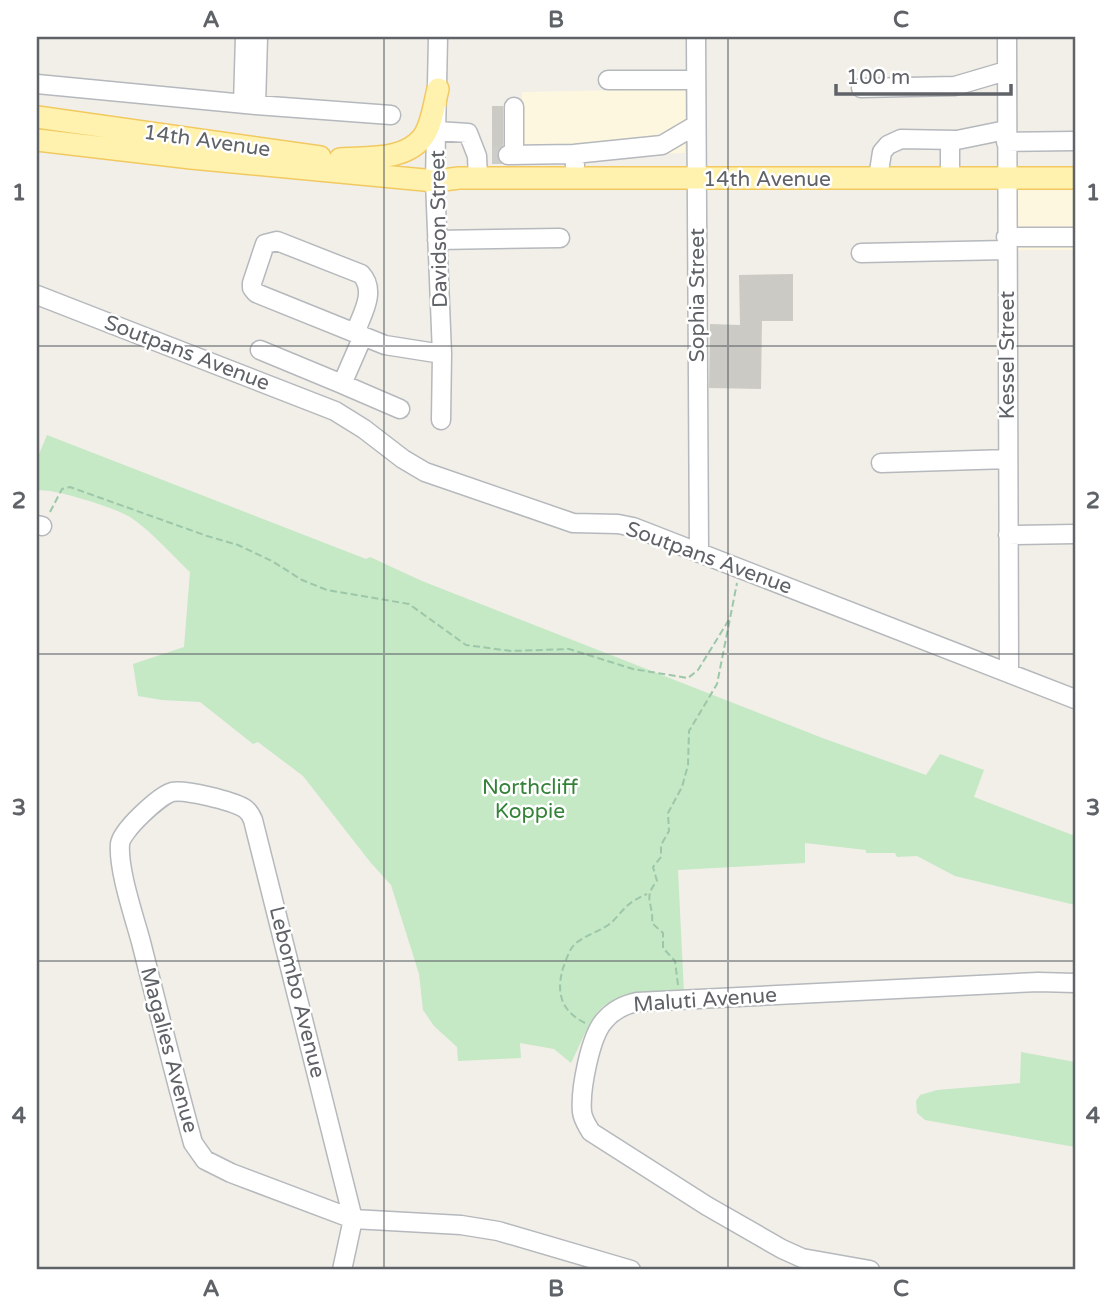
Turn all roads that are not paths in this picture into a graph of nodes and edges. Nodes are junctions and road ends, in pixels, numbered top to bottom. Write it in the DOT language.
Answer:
graph roads {
  1 [pos="245,37"];
  2 [pos="258,37"];
  3 [pos="438,37"];
  4 [pos="696,37"];
  5 [pos="1007,37"];
  6 [pos="1006,71"];
  7 [pos="608,80"];
  8 [pos="696,80"];
  9 [pos="37,84"];
  10 [pos="861,88"];
  11 [pos="438,89"];
  12 [pos="249,105"];
  13 [pos="514,107"];
  14 [pos="391,115"];
  15 [pos="37,117"];
  16 [pos="696,125"];
  17 [pos="437,131"];
  18 [pos="1006,136"];
  19 [pos="37,140"];
  20 [pos="950,140"];
  21 [pos="1075,141"];
  22 [pos="574,154"];
  23 [pos="504,155"];
  24 [pos="340,159"];
  25 [pos="435,175"];
  26 [pos="468,178"];
  27 [pos="526,178"];
  28 [pos="575,178"];
  29 [pos="878,178"];
  30 [pos="950,178"];
  31 [pos="1006,178"];
  32 [pos="1075,178"];
  33 [pos="697,179"];
  34 [pos="1075,237"];
  35 [pos="561,238"];
  36 [pos="437,240"];
  37 [pos="1006,243"];
  38 [pos="861,253"];
  39 [pos="37,295"];
  40 [pos="359,334"];
  41 [pos="260,351"];
  42 [pos="442,354"];
  43 [pos="342,384"];
  44 [pos="400,409"];
  45 [pos="441,420"];
  46 [pos="1008,459"];
  47 [pos="881,463"];
  48 [pos="1075,534"];
  49 [pos="1009,535"];
  50 [pos="699,553"];
  51 [pos="1009,673"];
  52 [pos="1075,699"];
  53 [pos="155,803"];
  54 [pos="1075,983"];
  55 [pos="354,1219"];
  56 [pos="800,1264"];
  57 [pos="342,1270"];
  58 [pos="631,1270"];
  59 [pos="870,1270"];
  1 -- 12 [label="street"];
  2 -- 12 [label="street"];
  3 -- 11 [label="street, Davidson Street"];
  4 -- 8 [label="street, Sophia Street"];
  5 -- 6 [label="street, Kessel Street"];
  6 -- 10 [label="street"];
  6 -- 18 [label="street, Kessel Street"];
  7 -- 8 [label="street"];
  8 -- 16 [label="street, Sophia Street"];
  9 -- 12 [label="street"];
  11 -- 17 [label="street, Davidson Street"];
  11 -- 24 [label="main road"];
  12 -- 14 [label="street"];
  13 -- 23 [label="street"];
  15 -- 24 [label="main road, 14th Avenue"];
  16 -- 22 [label="street"];
  16 -- 33 [label="street, Sophia Street"];
  17 -- 23 [label="street"];
  17 -- 25 [label="street, Davidson Street"];
  18 -- 20 [label="street"];
  18 -- 21 [label="street"];
  18 -- 31 [label="street, Kessel Street"];
  19 -- 25 [label="main road, 14th Avenue"];
  20 -- 29 [label="street"];
  20 -- 30 [label="street"];
  22 -- 23 [label="street"];
  22 -- 28 [label="street"];
  23 -- 26 [label="street"];
  23 -- 27 [label="street"];
  24 -- 25 [label="main road, 14th Avenue"];
  25 -- 26 [label="main road, 14th Avenue"];
  25 -- 36 [label="street, Davidson Street"];
  26 -- 27 [label="main road, 14th Avenue"];
  27 -- 28 [label="main road, 14th Avenue"];
  28 -- 33 [label="main road, 14th Avenue"];
  29 -- 30 [label="main road, 14th Avenue"];
  29 -- 33 [label="main road, 14th Avenue"];
  30 -- 31 [label="main road, 14th Avenue"];
  31 -- 32 [label="main road, 14th Avenue"];
  31 -- 37 [label="street, Kessel Street"];
  33 -- 50 [label="street, Sophia Street"];
  34 -- 37 [label="street"];
  35 -- 36 [label="street"];
  36 -- 42 [label="street, Davidson Street"];
  37 -- 38 [label="street"];
  37 -- 46 [label="street, Kessel Street"];
  39 -- 50 [label="street, Soutpans Avenue"];
  40 -- 40 [label="street"];
  40 -- 42 [label="street"];
  40 -- 43 [label="street"];
  41 -- 43 [label="street"];
  42 -- 45 [label="street, Davidson Street"];
  43 -- 44 [label="street"];
  46 -- 47 [label="street"];
  46 -- 49 [label="street, Kessel Street"];
  48 -- 49 [label="street"];
  49 -- 51 [label="street, Kessel Street"];
  50 -- 51 [label="street, Soutpans Avenue"];
  51 -- 52 [label="street, Soutpans Avenue"];
  53 -- 55 [label="street, Lebombo Avenue"];
  53 -- 55 [label="street, Magalies Avenue"];
  54 -- 56 [label="street, Maluti Avenue"];
  55 -- 57 [label="street, Lebombo Avenue"];
  55 -- 58 [label="street, Magalies Avenue"];
  56 -- 59 [label="street, Maluti Avenue"];
}
